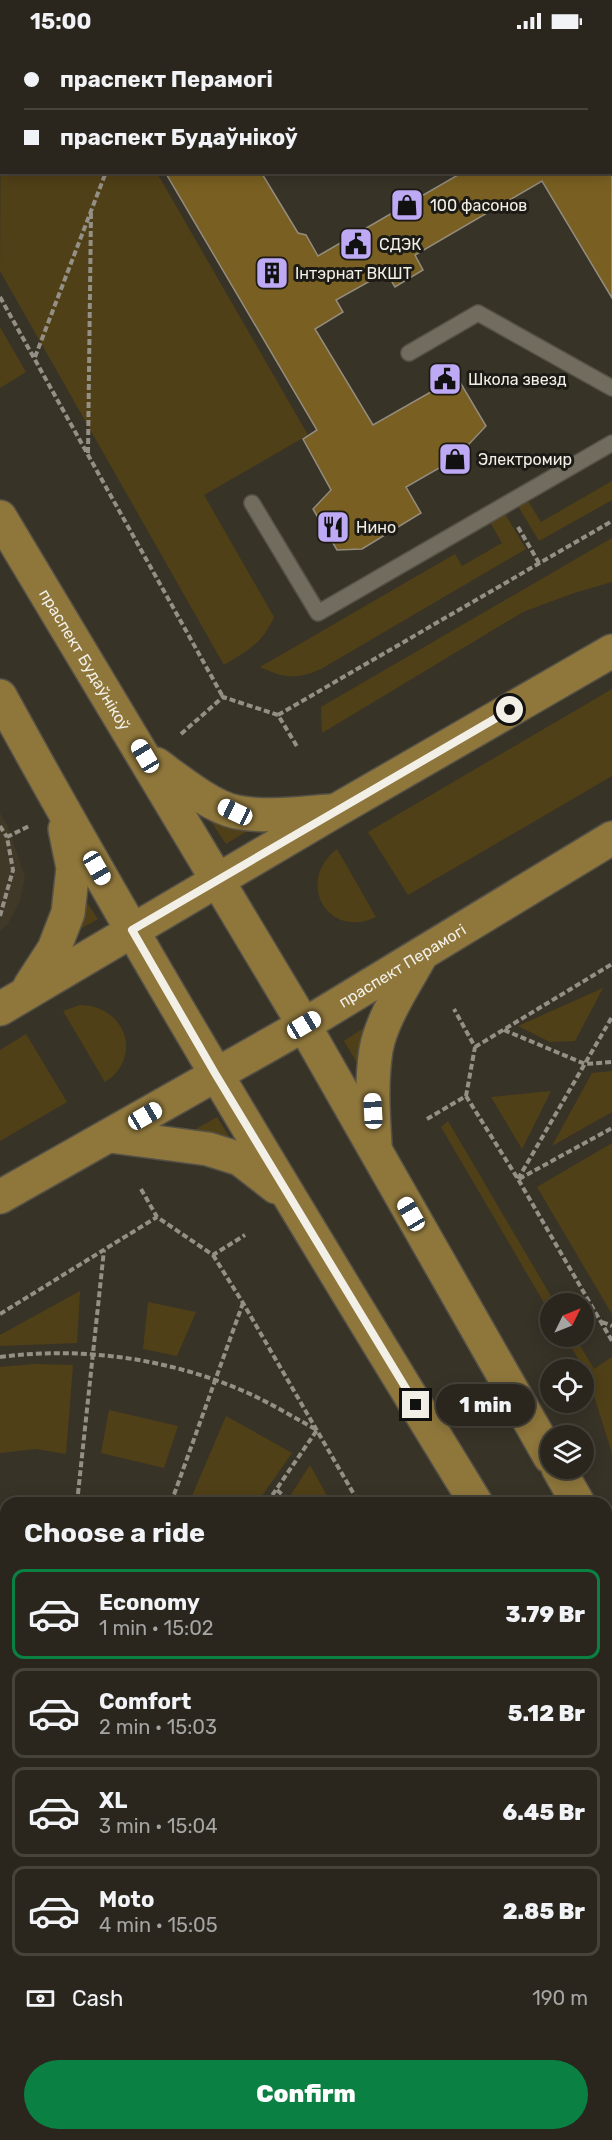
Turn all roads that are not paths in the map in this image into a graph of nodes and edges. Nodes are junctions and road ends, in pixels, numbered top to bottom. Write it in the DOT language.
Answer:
graph roads {
  1 [pos="409,353"];
  2 [pos="612,388"];
  3 [pos="612,443"];
  4 [pos="252,503"];
  5 [pos="0,517"];
  6 [pos="612,651"];
  7 [pos="0,696"];
  8 [pos="145,756"];
  9 [pos="61,807"];
  10 [pos="335,811"];
  11 [pos="612,838"];
  12 [pos="218,880"];
  13 [pos="132,930"];
  14 [pos="421,955"];
  15 [pos="13,1000"];
  16 [pos="304,1025"];
  17 [pos="216,1075"];
  18 [pos="110,1136"];
  19 [pos="376,1152"];
  20 [pos="0,1197"];
  21 [pos="295,1203"];
  22 [pos="540,1439"];
  23 [pos="564,1479"];
  24 [pos="472,1497"];
  25 [pos="575,1497"];
  1 -- 2 [label="lane"];
  3 -- 4 [label="lane"];
  5 -- 8 [label="main road, праспект Будаўнікоў"];
  6 -- 10 [label="main road"];
  7 -- 9 [label="main road"];
  8 -- 10 [label="main road"];
  8 -- 12 [label="main road, праспект Будаўнікоў"];
  9 -- 13 [label="main road"];
  9 -- 15 [label="main road"];
  10 -- 12 [label="main road"];
  11 -- 14 [label="main road, праспект Перамогі"];
  12 -- 13 [label="main road"];
  12 -- 16 [label="main road, праспект Будаўнікоў"];
  13 -- 15 [label="main road"];
  13 -- 17 [label="main road"];
  14 -- 16 [label="main road, праспект Перамогі"];
  14 -- 19 [label="main road"];
  16 -- 17 [label="main road, праспект Перамогі"];
  16 -- 19 [label="main road, праспект Будаўнікоў"];
  17 -- 18 [label="main road, праспект Перамогі"];
  17 -- 21 [label="main road"];
  18 -- 20 [label="main road, праспект Перамогі"];
  18 -- 21 [label="main road"];
  19 -- 22 [label="main road, праспект Будаўнікоў"];
  21 -- 24 [label="main road"];
  23 -- 25 [label="main road"];
}
